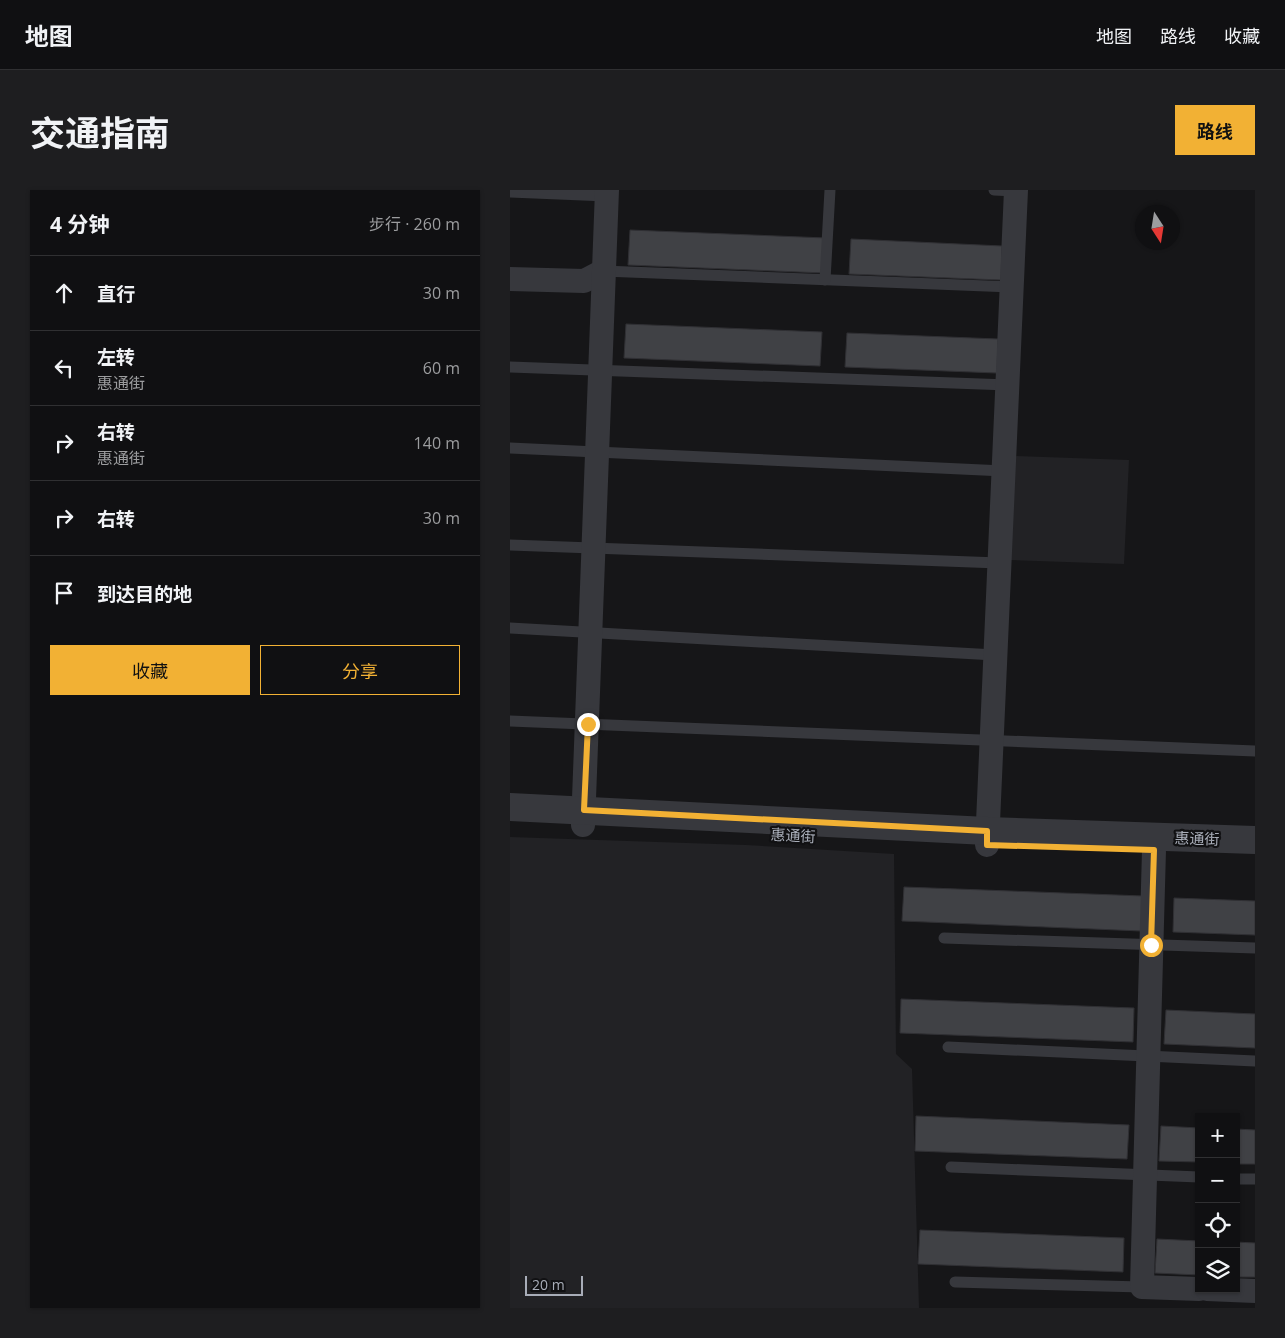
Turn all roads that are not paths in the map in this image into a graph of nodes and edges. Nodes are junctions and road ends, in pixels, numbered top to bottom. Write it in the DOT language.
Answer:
graph roads {
  1 [pos="830,190"];
  2 [pos="1009,190"];
  3 [pos="510,192"];
  4 [pos="607,193"];
  5 [pos="603,271"];
  6 [pos="510,279"];
  7 [pos="825,280"];
  8 [pos="1012,287"];
  9 [pos="510,367"];
  10 [pos="600,371"];
  11 [pos="1008,385"];
  12 [pos="510,448"];
  13 [pos="597,452"];
  14 [pos="1004,472"];
  15 [pos="510,545"];
  16 [pos="594,549"];
  17 [pos="999,563"];
  18 [pos="510,628"];
  19 [pos="591,632"];
  20 [pos="995,655"];
  21 [pos="510,721"];
  22 [pos="588,724"];
  23 [pos="991,739"];
  24 [pos="1255,751"];
  25 [pos="510,807"];
  26 [pos="584,817"];
  27 [pos="510,822"];
  28 [pos="987,838"];
  29 [pos="1255,840"];
  30 [pos="1154,850"];
  31 [pos="1255,853"];
  32 [pos="944,938"];
  33 [pos="1151,945"];
  34 [pos="1255,948"];
  35 [pos="948,1047"];
  36 [pos="1148,1056"];
  37 [pos="1255,1061"];
  38 [pos="950,1167"];
  39 [pos="1145,1175"];
  40 [pos="1195,1177"];
  41 [pos="1240,1179"];
  42 [pos="1255,1180"];
  43 [pos="955,1282"];
  44 [pos="1142,1287"];
  45 [pos="1195,1289"];
  46 [pos="1240,1290"];
  47 [pos="1255,1291"];
  1 -- 7 [label="lane"];
  2 -- 8 [label="street"];
  3 -- 4 [label="lane"];
  4 -- 5 [label="street"];
  5 -- 6 [label="street"];
  5 -- 7 [label="lane"];
  5 -- 10 [label="street"];
  7 -- 8 [label="lane"];
  8 -- 11 [label="street"];
  9 -- 10 [label="lane"];
  10 -- 11 [label="lane"];
  10 -- 13 [label="street"];
  11 -- 14 [label="street"];
  12 -- 13 [label="lane"];
  13 -- 14 [label="lane"];
  13 -- 16 [label="street"];
  14 -- 17 [label="street"];
  15 -- 16 [label="lane"];
  16 -- 17 [label="lane"];
  16 -- 19 [label="street"];
  17 -- 20 [label="street"];
  18 -- 19 [label="lane"];
  19 -- 20 [label="lane"];
  19 -- 22 [label="street"];
  20 -- 23 [label="street"];
  21 -- 22 [label="lane"];
  22 -- 23 [label="lane"];
  22 -- 26 [label="street"];
  23 -- 24 [label="lane"];
  23 -- 28 [label="street"];
  25 -- 26 [label="street, 惠通街"];
  26 -- 27 [label="street, 惠通街"];
  26 -- 28 [label="street, 惠通街"];
  28 -- 29 [label="street, 惠通街"];
  28 -- 30 [label="street, 惠通街"];
  30 -- 31 [label="street, 惠通街"];
  30 -- 33 [label="street"];
  32 -- 33 [label="lane"];
  33 -- 34 [label="lane"];
  33 -- 36 [label="street"];
  35 -- 36 [label="lane"];
  36 -- 37 [label="lane"];
  36 -- 39 [label="street"];
  38 -- 39 [label="lane"];
  39 -- 40 [label="lane"];
  39 -- 44 [label="street"];
  41 -- 42 [label="lane"];
  43 -- 44 [label="lane"];
  44 -- 45 [label="street"];
  46 -- 47 [label="street"];
}
